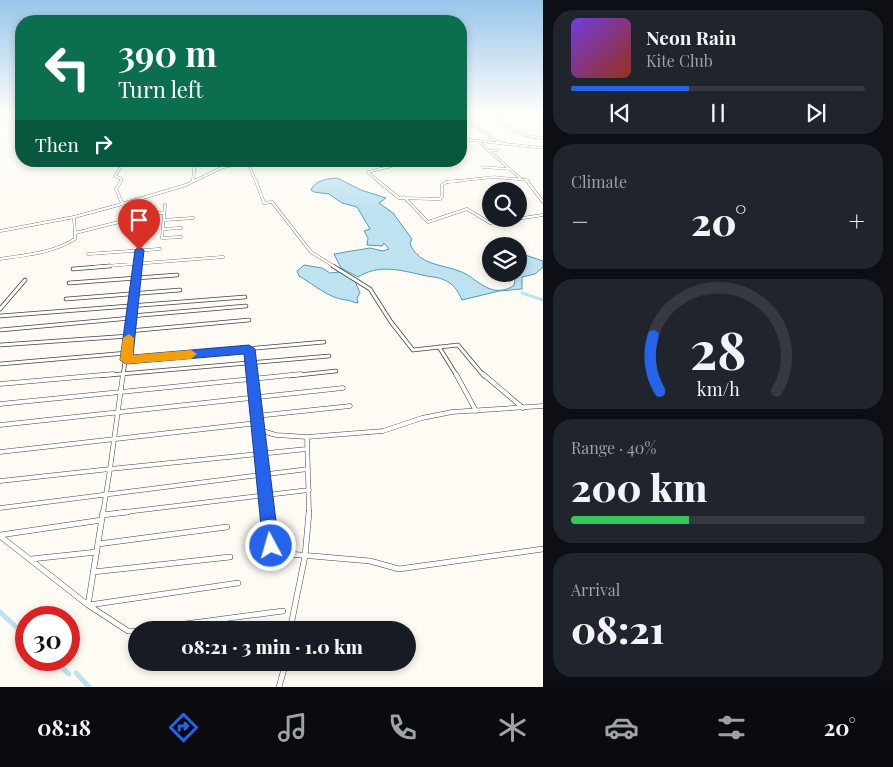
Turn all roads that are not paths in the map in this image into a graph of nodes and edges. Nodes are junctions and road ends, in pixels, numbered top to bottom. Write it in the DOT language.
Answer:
graph roads {
  1 [pos="484,146"];
  2 [pos="526,146"];
  3 [pos="543,148"];
  4 [pos="498,150"];
  5 [pos="490,151"];
  6 [pos="121,167"];
  7 [pos="194,167"];
  8 [pos="223,167"];
  9 [pos="252,167"];
  10 [pos="388,167"];
  11 [pos="482,168"];
  12 [pos="511,169"];
  13 [pos="520,179"];
  14 [pos="193,181"];
  15 [pos="404,197"];
  16 [pos="137,200"];
  17 [pos="543,202"];
  18 [pos="122,204"];
  19 [pos="165,205"];
  20 [pos="164,213"];
  21 [pos="146,214"];
  22 [pos="543,215"];
  23 [pos="74,217"];
  24 [pos="193,218"];
  25 [pos="164,220"];
  26 [pos="181,228"];
  27 [pos="163,229"];
  28 [pos="0,232"];
  29 [pos="75,233"];
  30 [pos="181,237"];
  31 [pos="160,249"];
  32 [pos="139,250"];
  33 [pos="88,254"];
  34 [pos="223,257"];
  35 [pos="0,259"];
  36 [pos="139,264"];
  37 [pos="73,269"];
  38 [pos="177,276"];
  39 [pos="137,278"];
  40 [pos="25,280"];
  41 [pos="69,283"];
  42 [pos="180,290"];
  43 [pos="134,293"];
  44 [pos="245,297"];
  45 [pos="66,298"];
  46 [pos="133,305"];
  47 [pos="246,306"];
  48 [pos="0,309"];
  49 [pos="0,316"];
  50 [pos="131,317"];
  51 [pos="249,320"];
  52 [pos="0,330"];
  53 [pos="129,331"];
  54 [pos="129,336"];
  55 [pos="324,342"];
  56 [pos="0,344"];
  57 [pos="439,347"];
  58 [pos="249,349"];
  59 [pos="127,353"];
  60 [pos="329,356"];
  61 [pos="126,360"];
  62 [pos="250,363"];
  63 [pos="0,364"];
  64 [pos="336,371"];
  65 [pos="124,373"];
  66 [pos="252,379"];
  67 [pos="0,384"];
  68 [pos="343,388"];
  69 [pos="121,391"];
  70 [pos="254,398"];
  71 [pos="0,404"];
  72 [pos="350,406"];
  73 [pos="543,406"];
  74 [pos="523,409"];
  75 [pos="118,411"];
  76 [pos="476,411"];
  77 [pos="256,416"];
  78 [pos="257,424"];
  79 [pos="0,425"];
  80 [pos="258,430"];
  81 [pos="307,437"];
  82 [pos="114,439"];
  83 [pos="307,449"];
  84 [pos="0,452"];
  85 [pos="261,453"];
  86 [pos="110,468"];
  87 [pos="308,469"];
  88 [pos="263,474"];
  89 [pos="0,481"];
  90 [pos="309,490"];
  91 [pos="106,493"];
  92 [pos="266,496"];
  93 [pos="0,508"];
  94 [pos="102,518"];
  95 [pos="227,528"];
  96 [pos="0,535"];
  97 [pos="98,544"];
  98 [pos="543,549"];
  99 [pos="97,552"];
  100 [pos="305,556"];
  101 [pos="230,557"];
  102 [pos="30,560"];
  103 [pos="93,572"];
  104 [pos="238,583"];
  105 [pos="88,605"];
  106 [pos="283,611"];
  107 [pos="208,621"];
  108 [pos="290,621"];
  109 [pos="128,631"];
  110 [pos="283,671"];
  111 [pos="279,687"];
  1 -- 5 [label="street"];
  2 -- 3 [label="street"];
  4 -- 5 [label="street"];
  5 -- 12 [label="street"];
  6 -- 18 [label="street"];
  7 -- 14 [label="street"];
  8 -- 14 [label="street"];
  9 -- 57 [label="street"];
  10 -- 15 [label="street"];
  11 -- 12 [label="street"];
  12 -- 13 [label="street"];
  13 -- 15 [label="street"];
  13 -- 17 [label="street"];
  14 -- 16 [label="street"];
  15 -- 22 [label="street"];
  16 -- 18 [label="street"];
  16 -- 21 [label="street"];
  18 -- 23 [label="street"];
  18 -- 29 [label="street"];
  19 -- 20 [label="street"];
  20 -- 21 [label="street"];
  20 -- 25 [label="street"];
  21 -- 32 [label="street"];
  23 -- 28 [label="street"];
  23 -- 29 [label="street"];
  24 -- 25 [label="street"];
  25 -- 27 [label="street"];
  26 -- 27 [label="street"];
  27 -- 30 [label="street"];
  29 -- 35 [label="street"];
  31 -- 32 [label="street"];
  32 -- 33 [label="street"];
  32 -- 36 [label="street"];
  34 -- 36 [label="street"];
  36 -- 37 [label="street"];
  36 -- 39 [label="street"];
  38 -- 39 [label="street"];
  39 -- 41 [label="street"];
  39 -- 43 [label="street"];
  40 -- 48 [label="street"];
  42 -- 43 [label="street"];
  43 -- 45 [label="street"];
  43 -- 46 [label="street"];
  44 -- 46 [label="street"];
  46 -- 49 [label="street"];
  46 -- 50 [label="street"];
  47 -- 50 [label="street"];
  50 -- 52 [label="street"];
  50 -- 53 [label="street"];
  51 -- 53 [label="street"];
  53 -- 54 [label="street"];
  54 -- 56 [label="street"];
  54 -- 59 [label="street"];
  55 -- 58 [label="street"];
  57 -- 74 [label="street"];
  57 -- 76 [label="street"];
  58 -- 61 [label="street"];
  58 -- 62 [label="street"];
  59 -- 61 [label="street"];
  59 -- 63 [label="street"];
  60 -- 62 [label="street"];
  61 -- 65 [label="street"];
  62 -- 65 [label="street"];
  62 -- 66 [label="street"];
  64 -- 66 [label="street"];
  65 -- 67 [label="street"];
  65 -- 69 [label="street"];
  66 -- 69 [label="street"];
  66 -- 70 [label="street"];
  68 -- 70 [label="street"];
  69 -- 71 [label="street"];
  69 -- 75 [label="street"];
  70 -- 75 [label="street"];
  70 -- 77 [label="street"];
  72 -- 77 [label="street"];
  73 -- 74 [label="street"];
  74 -- 76 [label="street"];
  75 -- 79 [label="street"];
  75 -- 82 [label="street"];
  76 -- 81 [label="street"];
  77 -- 78 [label="street"];
  78 -- 80 [label="street"];
  78 -- 82 [label="street"];
  80 -- 81 [label="street"];
  80 -- 85 [label="street"];
  81 -- 83 [label="street"];
  82 -- 84 [label="street"];
  82 -- 86 [label="street"];
  83 -- 85 [label="street"];
  83 -- 87 [label="street"];
  85 -- 86 [label="street"];
  85 -- 88 [label="street"];
  86 -- 89 [label="street"];
  86 -- 91 [label="street"];
  87 -- 88 [label="street"];
  87 -- 90 [label="street"];
  88 -- 91 [label="street"];
  88 -- 92 [label="street"];
  90 -- 92 [label="street"];
  90 -- 100 [label="street"];
  91 -- 93 [label="street"];
  91 -- 94 [label="street"];
  92 -- 94 [label="street"];
  92 -- 100 [label="street"];
  94 -- 96 [label="street"];
  94 -- 97 [label="street"];
  95 -- 97 [label="street"];
  96 -- 102 [label="street"];
  97 -- 99 [label="street"];
  98 -- 100 [label="street"];
  99 -- 102 [label="street"];
  99 -- 103 [label="street"];
  100 -- 108 [label="street"];
  101 -- 103 [label="street"];
  102 -- 105 [label="street"];
  103 -- 105 [label="street"];
  104 -- 105 [label="street"];
  105 -- 109 [label="street"];
  106 -- 107 [label="street"];
  110 -- 111 [label="street"];
}
